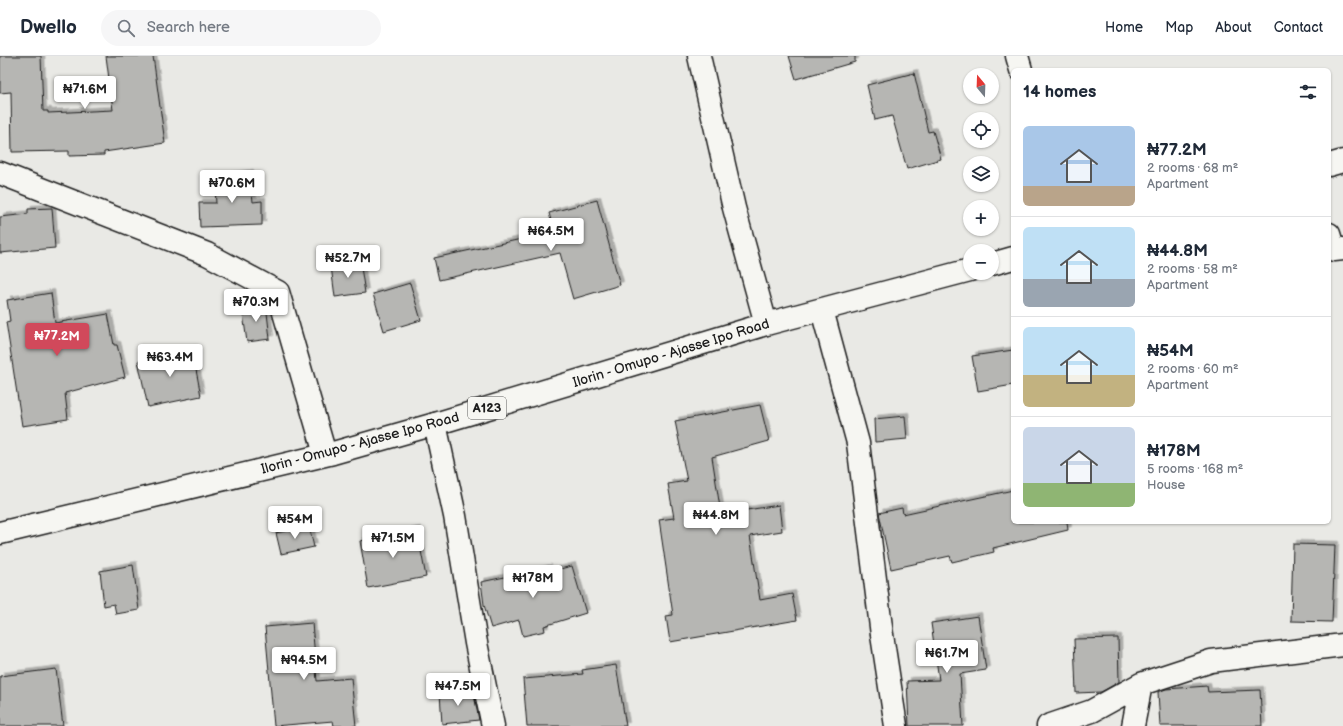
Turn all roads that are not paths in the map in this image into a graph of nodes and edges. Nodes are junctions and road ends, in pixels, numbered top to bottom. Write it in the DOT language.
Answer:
graph roads {
  1 [pos="699,56"];
  2 [pos="1017,56"];
  3 [pos="1020,68"];
  4 [pos="1343,161"];
  5 [pos="1331,164"];
  6 [pos="0,172"];
  7 [pos="1331,240"];
  8 [pos="1343,249"];
  9 [pos="1011,259"];
  10 [pos="999,262"];
  11 [pos="963,272"];
  12 [pos="822,310"];
  13 [pos="766,324"];
  14 [pos="434,424"];
  15 [pos="325,454"];
  16 [pos="0,533"];
  17 [pos="1343,645"];
  18 [pos="1141,684"];
  19 [pos="493,726"];
  20 [pos="896,726"];
  21 [pos="1048,726"];
  22 [pos="1133,726"];
  1 -- 13 [label="main road"];
  2 -- 3 [label="main road"];
  4 -- 5 [label="main road"];
  6 -- 15 [label="main road"];
  7 -- 8 [label="main road"];
  9 -- 10 [label="main road"];
  11 -- 12 [label="main road, Ilorin - Omupo - Ajasse Ipo Road / A123"];
  12 -- 13 [label="main road, Ilorin - Omupo - Ajasse Ipo Road / A123"];
  12 -- 20 [label="main road"];
  13 -- 14 [label="main road, Ilorin - Omupo - Ajasse Ipo Road / A123"];
  14 -- 15 [label="main road, Ilorin - Omupo - Ajasse Ipo Road / A123"];
  14 -- 19 [label="main road"];
  15 -- 16 [label="main road, Ilorin - Omupo - Ajasse Ipo Road / A123"];
  17 -- 18 [label="main road"];
  18 -- 21 [label="main road"];
  18 -- 22 [label="main road"];
}
